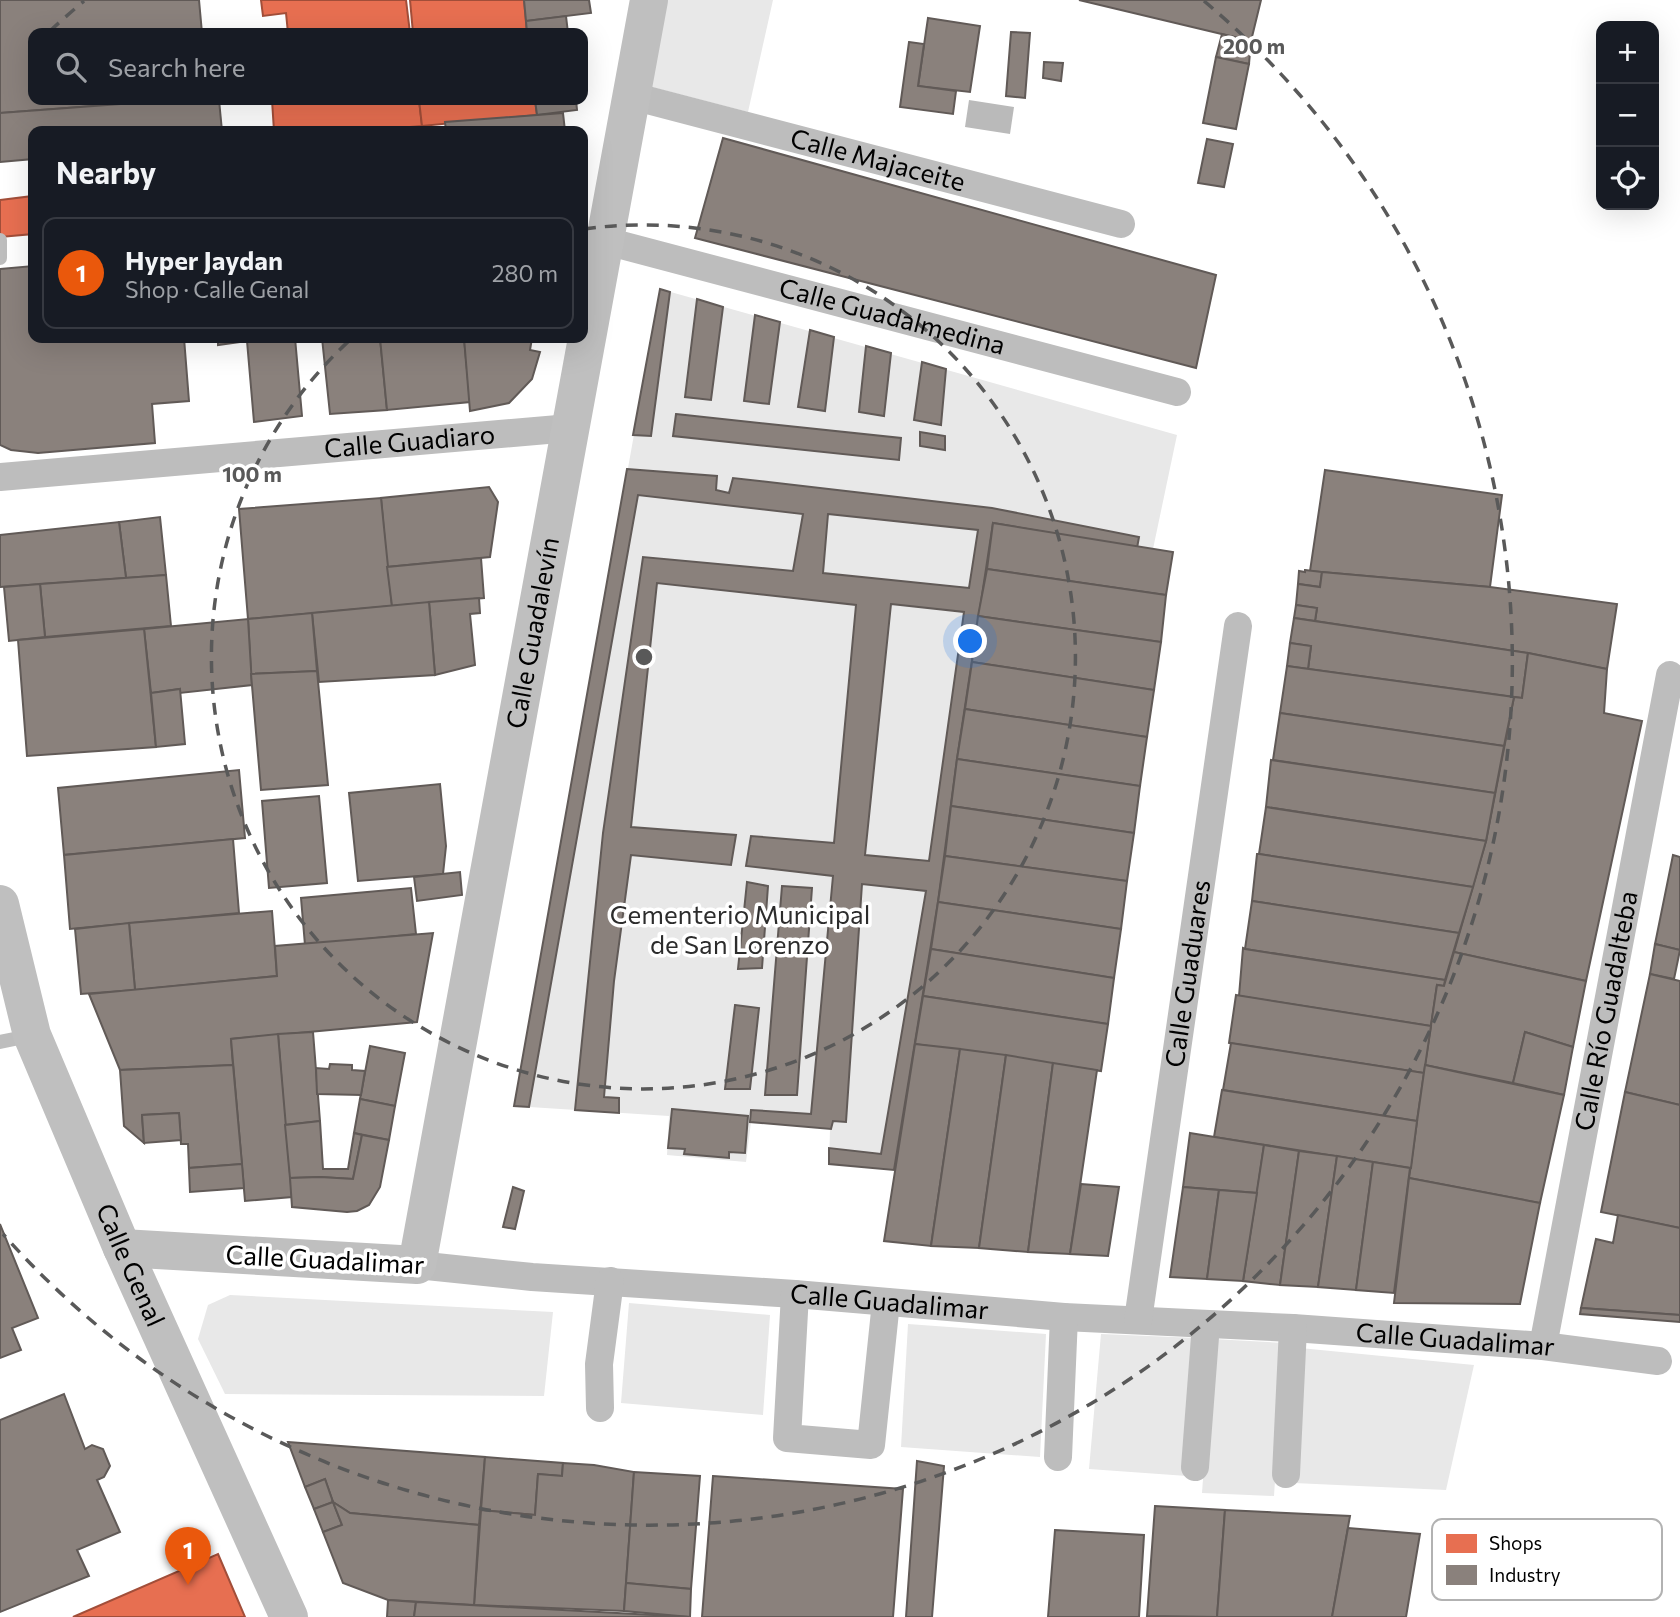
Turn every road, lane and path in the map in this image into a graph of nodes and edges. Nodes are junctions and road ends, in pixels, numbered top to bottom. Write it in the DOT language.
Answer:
graph roads {
  1 [pos="649,0"];
  2 [pos="632,96"];
  3 [pos="1121,224"];
  4 [pos="0,240"];
  5 [pos="606,241"];
  6 [pos="0,257"];
  7 [pos="588,334"];
  8 [pos="586,343"];
  9 [pos="1177,392"];
  10 [pos="570,428"];
  11 [pos="0,477"];
  12 [pos="1238,626"];
  13 [pos="1670,675"];
  14 [pos="0,904"];
  15 [pos="16,1039"];
  16 [pos="122,1248"];
  17 [pos="417,1265"];
  18 [pos="610,1281"];
  19 [pos="795,1294"];
  20 [pos="886,1302"];
  21 [pos="1064,1317"];
  22 [pos="1138,1320"];
  23 [pos="1206,1324"];
  24 [pos="1293,1328"];
  25 [pos="1542,1346"];
  26 [pos="1658,1361"];
  27 [pos="600,1408"];
  28 [pos="1058,1457"];
  29 [pos="1195,1467"];
  30 [pos="1286,1474"];
  31 [pos="289,1617"];
  1 -- 2 [label="street, Calle Guadalevín"];
  2 -- 3 [label="street, Calle Majaceite"];
  2 -- 5 [label="street, Calle Guadalevín"];
  4 -- 6 [label="lane"];
  5 -- 7 [label="street, Calle Guadalevín"];
  5 -- 9 [label="street, Calle Guadalmedina"];
  8 -- 10 [label="street, Calle Guadalevín"];
  10 -- 11 [label="street, Calle Guadiaro"];
  10 -- 17 [label="street, Calle Guadalevín"];
  12 -- 22 [label="street, Calle Guaduares"];
  13 -- 25 [label="street, Calle Río Guadalteba"];
  14 -- 15 [label="street, Calle Genal"];
  15 -- 16 [label="street, Calle Genal"];
  16 -- 17 [label="street, Calle Guadalimar"];
  16 -- 31 [label="street, Calle Genal"];
  17 -- 18 [label="street, Calle Guadalimar"];
  18 -- 19 [label="street, Calle Guadalimar"];
  18 -- 27 [label="street"];
  19 -- 20 [label="street, Calle Guadalimar"];
  19 -- 20 [label="street"];
  20 -- 21 [label="street, Calle Guadalimar"];
  21 -- 22 [label="street, Calle Guadalimar"];
  21 -- 28 [label="street"];
  22 -- 23 [label="street, Calle Guadalimar"];
  23 -- 24 [label="street, Calle Guadalimar"];
  23 -- 29 [label="street"];
  24 -- 25 [label="street, Calle Guadalimar"];
  24 -- 30 [label="street"];
  25 -- 26 [label="street, Calle Guadalimar"];
}
